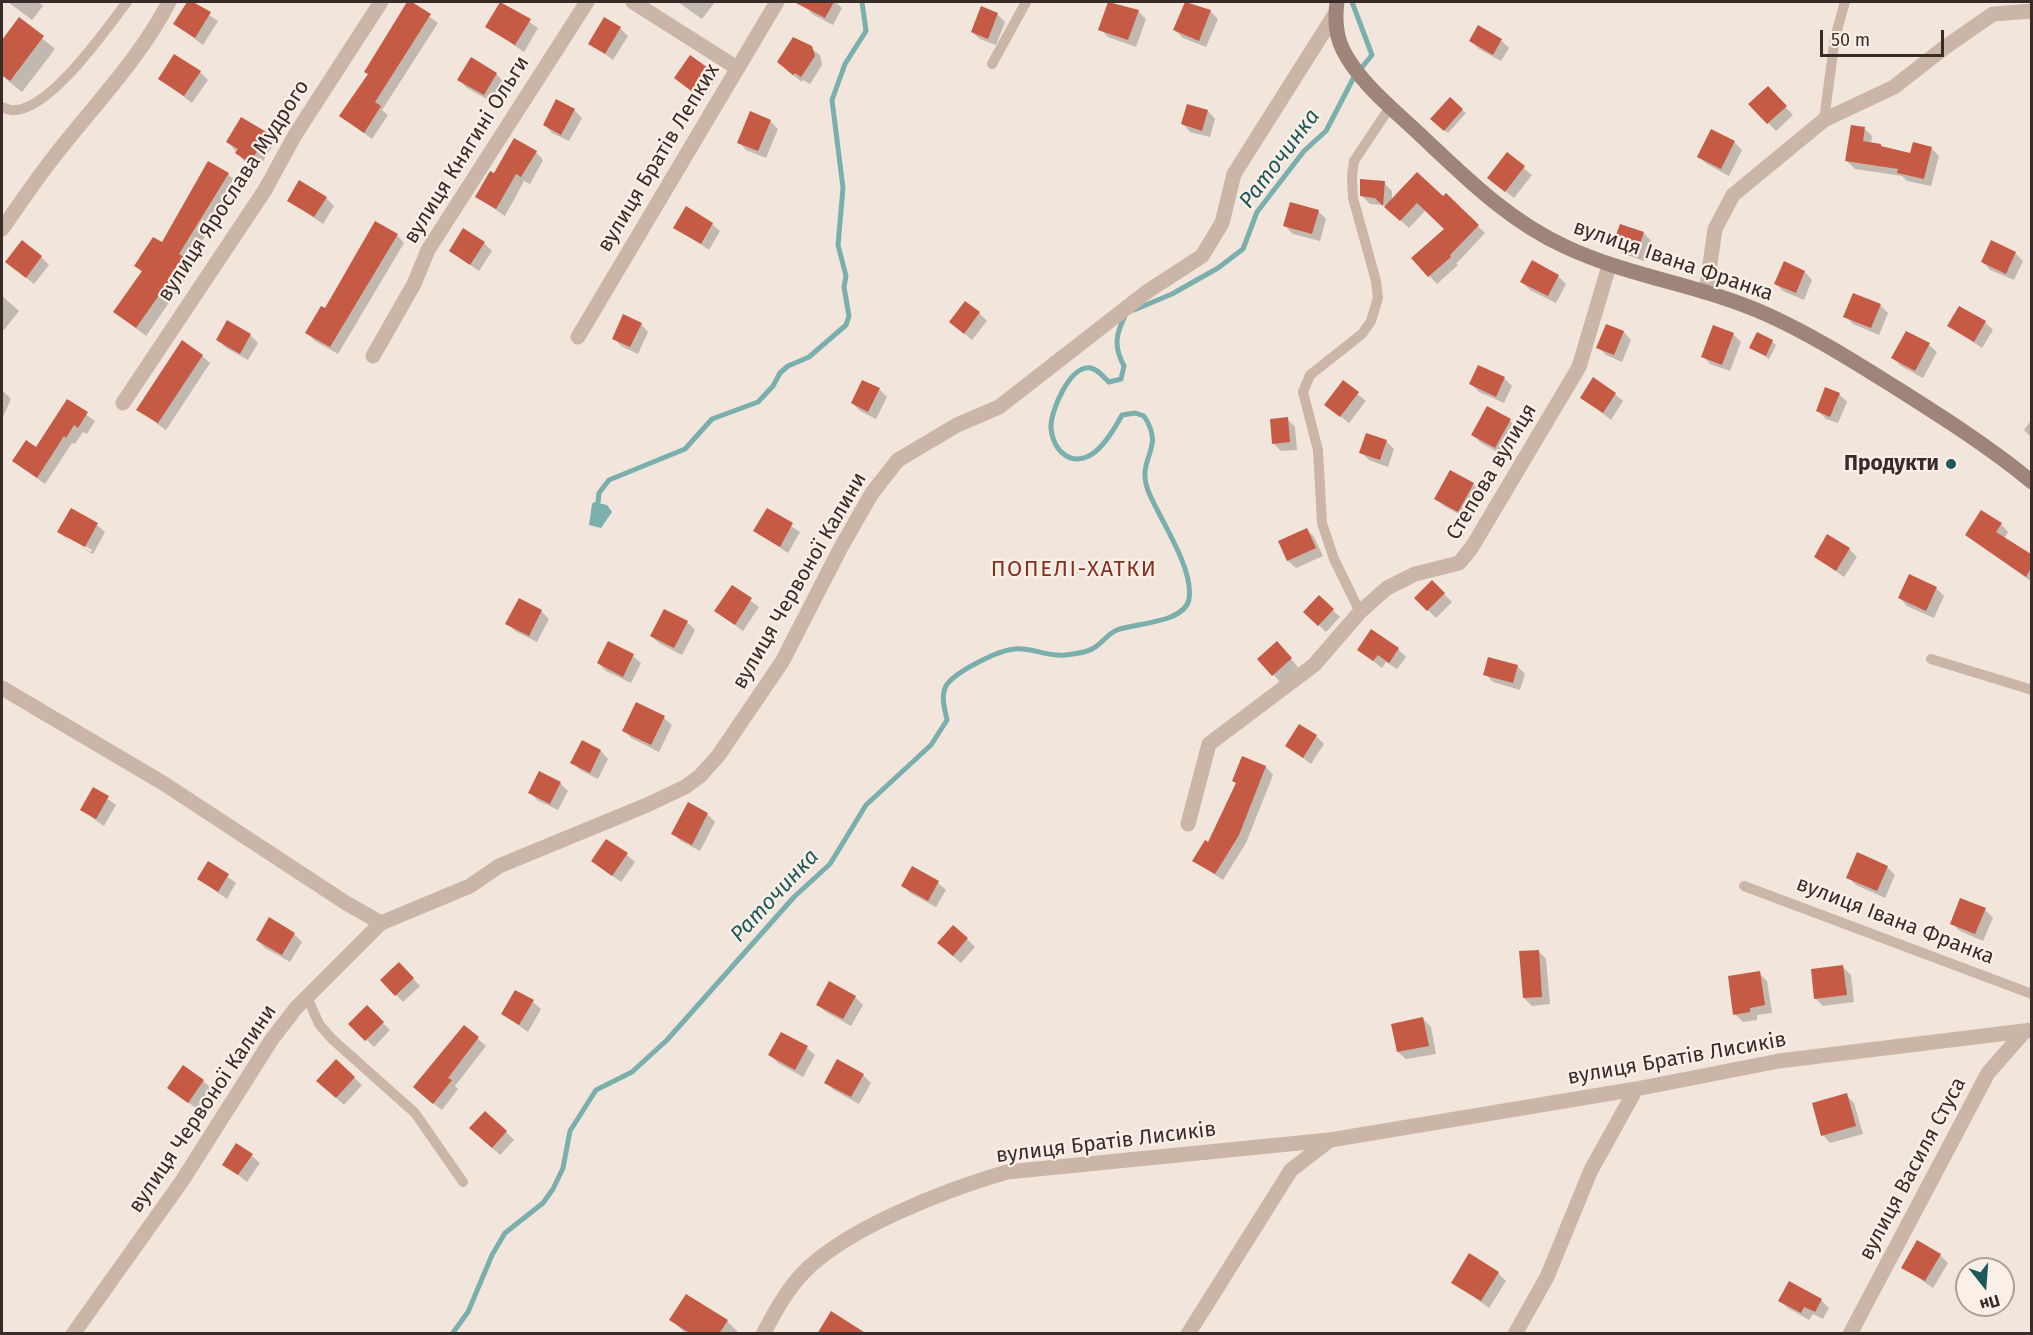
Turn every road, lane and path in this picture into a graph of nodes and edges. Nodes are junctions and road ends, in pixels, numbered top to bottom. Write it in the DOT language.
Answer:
graph roads {
  1 [pos="127,2"];
  2 [pos="169,2"];
  3 [pos="381,2"];
  4 [pos="587,2"];
  5 [pos="633,2"];
  6 [pos="777,2"];
  7 [pos="1026,2"];
  8 [pos="1845,2"];
  9 [pos="1336,8"];
  10 [pos="2031,11"];
  11 [pos="992,64"];
  12 [pos="737,68"];
  13 [pos="2,107"];
  14 [pos="1390,107"];
  15 [pos="1824,120"];
  16 [pos="2,229"];
  17 [pos="1609,266"];
  18 [pos="1706,292"];
  19 [pos="578,337"];
  20 [pos="373,356"];
  21 [pos="123,403"];
  22 [pos="2031,482"];
  23 [pos="1360,612"];
  24 [pos="1931,659"];
  25 [pos="2,688"];
  26 [pos="2031,690"];
  27 [pos="1188,824"];
  28 [pos="1744,886"];
  29 [pos="381,923"];
  30 [pos="2031,994"];
  31 [pos="307,997"];
  32 [pos="2028,1031"];
  33 [pos="1636,1089"];
  34 [pos="1330,1140"];
  35 [pos="464,1182"];
  36 [pos="73,1334"];
  37 [pos="763,1334"];
  38 [pos="1188,1334"];
  39 [pos="1515,1334"];
  40 [pos="1850,1334"];
  1 -- 13 [label="lane"];
  2 -- 16 [label="street"];
  3 -- 21 [label="street, вулиця Ярослава Мудрого"];
  4 -- 20 [label="street, вулиця Княгині Ольги"];
  5 -- 12 [label="street"];
  6 -- 12 [label="street, вулиця Братів Лепких"];
  7 -- 11 [label="lane"];
  8 -- 15 [label="lane"];
  9 -- 14 [label="main road, вулиця Івана Франка"];
  9 -- 29 [label="street, вулиця Червоної Калини"];
  10 -- 15 [label="street"];
  12 -- 19 [label="street, вулиця Братів Лепких"];
  14 -- 17 [label="main road, вулиця Івана Франка"];
  14 -- 23 [label="lane"];
  15 -- 18 [label="street"];
  17 -- 18 [label="main road, вулиця Івана Франка"];
  17 -- 23 [label="street, Степова вулиця"];
  18 -- 22 [label="main road, вулиця Івана Франка"];
  23 -- 27 [label="street, Степова вулиця"];
  24 -- 26 [label="lane"];
  25 -- 29 [label="street"];
  28 -- 30 [label="lane, вулиця Івана Франка"];
  29 -- 31 [label="street, вулиця Червоної Калини"];
  31 -- 35 [label="lane"];
  31 -- 36 [label="street, вулиця Червоної Калини"];
  32 -- 33 [label="street, вулиця Братів Лисиків"];
  32 -- 40 [label="street, вулиця Василя Стуса"];
  33 -- 34 [label="street, вулиця Братів Лисиків"];
  33 -- 39 [label="street"];
  34 -- 37 [label="street, вулиця Братів Лисиків"];
  34 -- 38 [label="street, вулиця Братів Лисиків"];
}
